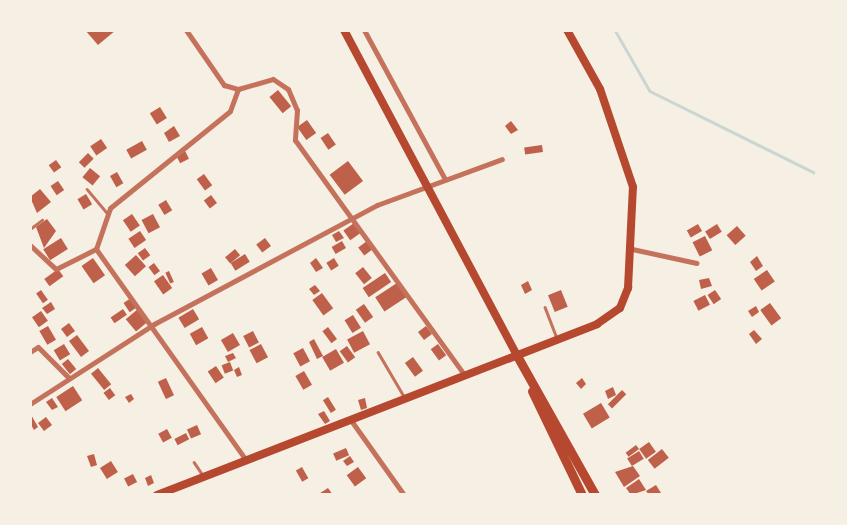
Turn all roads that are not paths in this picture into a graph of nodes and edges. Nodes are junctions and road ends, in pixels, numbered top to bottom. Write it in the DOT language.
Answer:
graph roads {
  1 [pos="186,30"];
  2 [pos="344,30"];
  3 [pos="364,30"];
  4 [pos="567,30"];
  5 [pos="238,89"];
  6 [pos="502,159"];
  7 [pos="445,179"];
  8 [pos="427,185"];
  9 [pos="87,189"];
  10 [pos="108,214"];
  11 [pos="355,218"];
  12 [pos="42,220"];
  13 [pos="30,229"];
  14 [pos="30,246"];
  15 [pos="96,249"];
  16 [pos="632,249"];
  17 [pos="697,263"];
  18 [pos="545,307"];
  19 [pos="154,324"];
  20 [pos="558,339"];
  21 [pos="30,352"];
  22 [pos="378,352"];
  23 [pos="516,354"];
  24 [pos="464,374"];
  25 [pos="69,378"];
  26 [pos="405,398"];
  27 [pos="30,404"];
  28 [pos="350,419"];
  29 [pos="246,460"];
  30 [pos="194,462"];
  31 [pos="204,477"];
  32 [pos="156,495"];
  33 [pos="404,495"];
  34 [pos="582,495"];
  35 [pos="595,495"];
  1 -- 5 [label="street"];
  2 -- 8 [label="main road"];
  3 -- 7 [label="street"];
  4 -- 16 [label="main road"];
  5 -- 10 [label="street"];
  5 -- 11 [label="street"];
  6 -- 7 [label="street"];
  7 -- 8 [label="street"];
  8 -- 11 [label="street"];
  8 -- 23 [label="main road"];
  9 -- 10 [label="lane"];
  10 -- 15 [label="street"];
  11 -- 19 [label="street"];
  11 -- 24 [label="street"];
  12 -- 13 [label="lane"];
  14 -- 15 [label="street"];
  15 -- 19 [label="street"];
  16 -- 17 [label="street"];
  16 -- 20 [label="main road"];
  18 -- 20 [label="lane"];
  19 -- 25 [label="street"];
  19 -- 29 [label="street"];
  20 -- 23 [label="main road"];
  21 -- 25 [label="street"];
  22 -- 26 [label="lane"];
  23 -- 24 [label="main road"];
  23 -- 34 [label="highway"];
  23 -- 35 [label="highway"];
  24 -- 26 [label="main road"];
  25 -- 27 [label="street"];
  26 -- 28 [label="main road"];
  28 -- 29 [label="main road"];
  28 -- 33 [label="street"];
  29 -- 31 [label="main road"];
  30 -- 31 [label="lane"];
  31 -- 32 [label="main road"];
}
